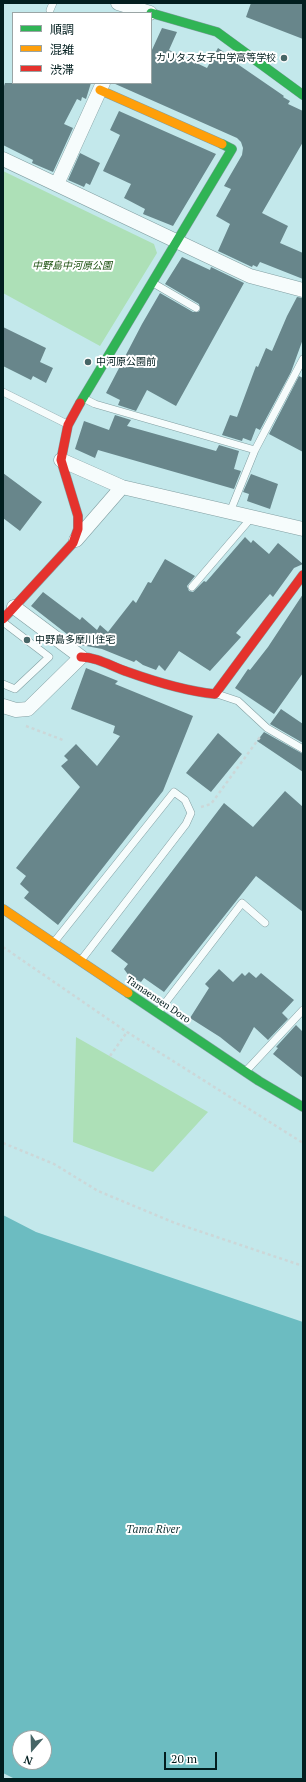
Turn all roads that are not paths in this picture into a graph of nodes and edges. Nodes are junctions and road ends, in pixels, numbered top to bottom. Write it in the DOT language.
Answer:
graph roads {
  1 [pos="118,3"];
  2 [pos="144,12"];
  3 [pos="152,14"];
  4 [pos="102,86"];
  5 [pos="303,95"];
  6 [pos="3,159"];
  7 [pos="57,184"];
  8 [pos="177,243"];
  9 [pos="153,283"];
  10 [pos="303,290"];
  11 [pos="196,308"];
  12 [pos="303,359"];
  13 [pos="3,392"];
  14 [pos="83,398"];
  15 [pos="68,425"];
  16 [pos="255,450"];
  17 [pos="61,460"];
  18 [pos="122,487"];
  19 [pos="230,512"];
  20 [pos="252,517"];
  21 [pos="303,530"];
  22 [pos="73,543"];
  23 [pos="303,575"];
  24 [pos="192,587"];
  25 [pos="14,607"];
  26 [pos="3,619"];
  27 [pos="3,622"];
  28 [pos="81,657"];
  29 [pos="3,684"];
  30 [pos="215,694"];
  31 [pos="3,706"];
  32 [pos="303,749"];
  33 [pos="3,909"];
  34 [pos="265,923"];
  35 [pos="53,943"];
  36 [pos="80,961"];
  37 [pos="303,1010"];
  38 [pos="158,1013"];
  39 [pos="246,1072"];
  40 [pos="303,1107"];
  1 -- 2 [label="street"];
  3 -- 5 [label="street"];
  4 -- 7 [label="street"];
  4 -- 8 [label="street"];
  6 -- 7 [label="street"];
  7 -- 8 [label="street"];
  8 -- 9 [label="street"];
  8 -- 10 [label="street"];
  9 -- 11 [label="lane"];
  9 -- 14 [label="street"];
  12 -- 16 [label="lane"];
  13 -- 15 [label="lane"];
  14 -- 15 [label="street"];
  14 -- 16 [label="lane"];
  15 -- 17 [label="street"];
  16 -- 19 [label="lane"];
  17 -- 18 [label="street"];
  17 -- 22 [label="street"];
  18 -- 19 [label="street"];
  18 -- 22 [label="street"];
  19 -- 20 [label="street"];
  20 -- 21 [label="street"];
  20 -- 24 [label="lane"];
  22 -- 25 [label="street"];
  23 -- 30 [label="street"];
  25 -- 26 [label="street"];
  25 -- 28 [label="street"];
  27 -- 29 [label="lane"];
  28 -- 30 [label="street"];
  28 -- 31 [label="street"];
  30 -- 32 [label="lane"];
  33 -- 35 [label="street, Tamaensen Doro"];
  34 -- 38 [label="lane"];
  35 -- 36 [label="street, Tamaensen Doro"];
  35 -- 36 [label="lane"];
  36 -- 38 [label="street, Tamaensen Doro"];
  37 -- 39 [label="lane"];
  38 -- 39 [label="street, Tamaensen Doro"];
  39 -- 40 [label="street, Tamaensen Doro"];
}
